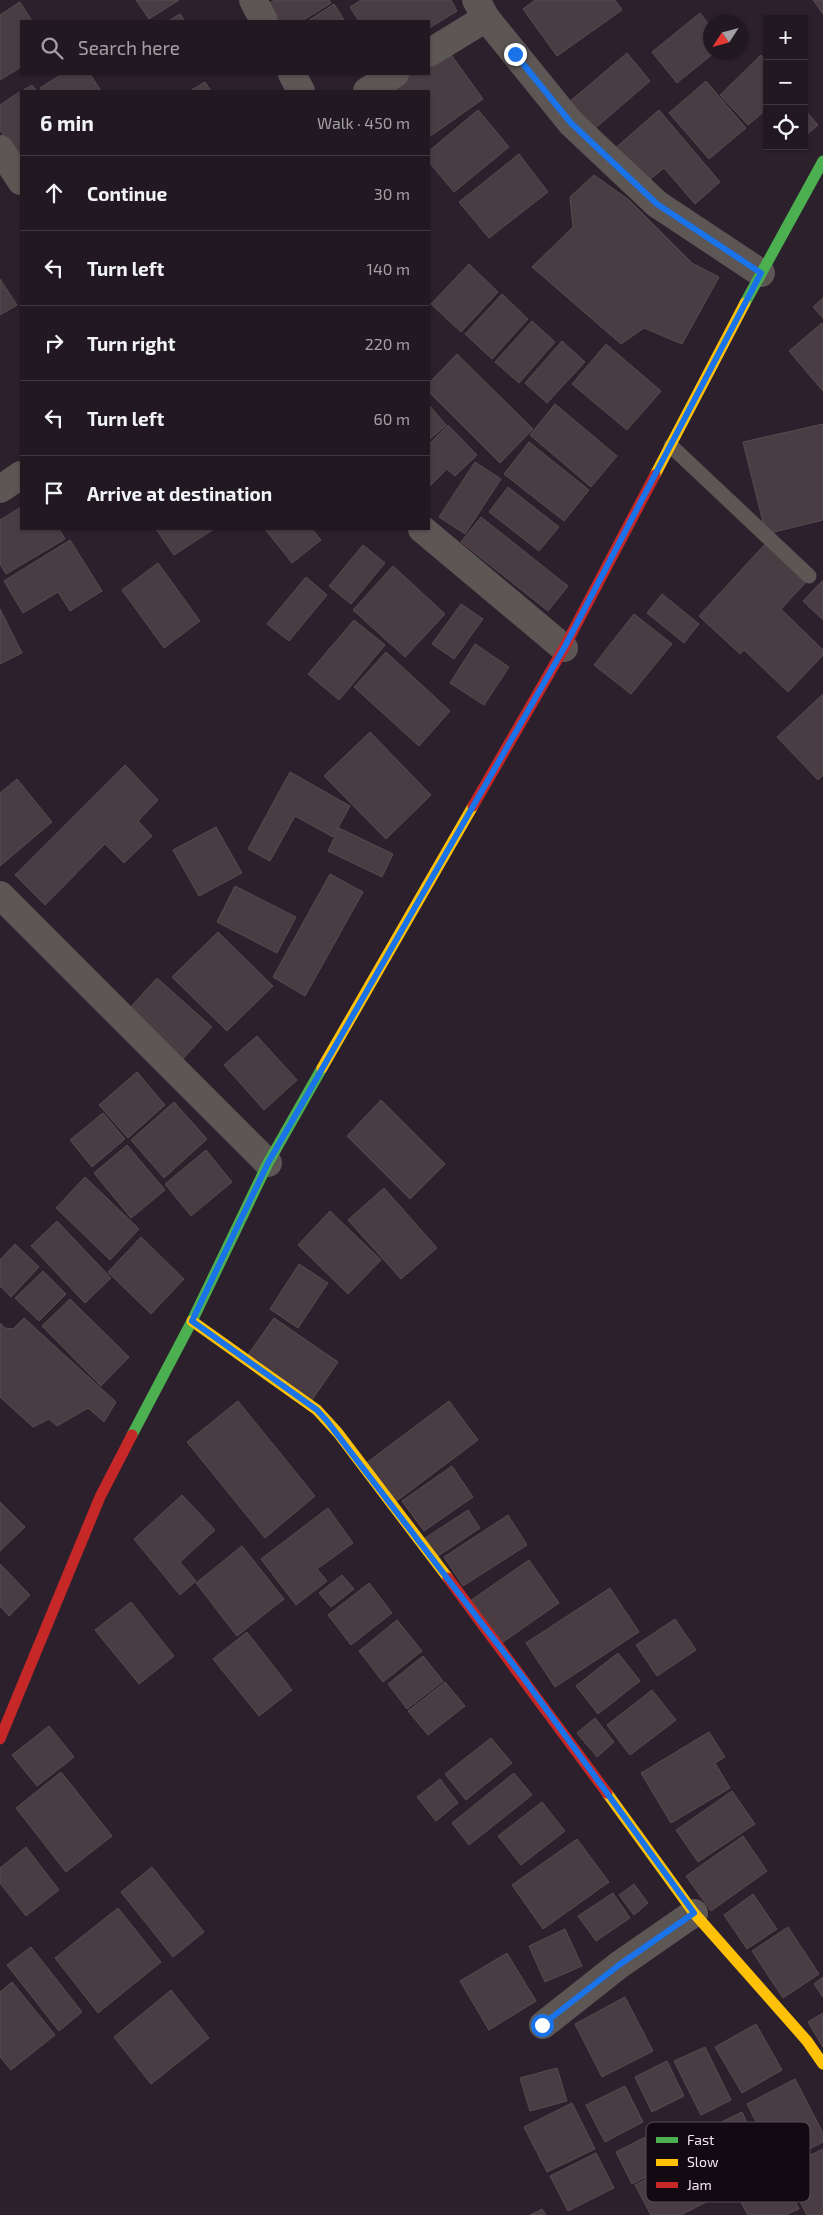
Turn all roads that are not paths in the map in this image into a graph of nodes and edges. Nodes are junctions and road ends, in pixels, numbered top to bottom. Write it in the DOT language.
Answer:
graph roads {
  1 [pos="253,0"];
  2 [pos="481,9"];
  3 [pos="263,20"];
  4 [pos="430,52"];
  5 [pos="293,75"];
  6 [pos="393,75"];
  7 [pos="300,90"];
  8 [pos="369,90"];
  9 [pos="0,149"];
  10 [pos="823,161"];
  11 [pos="20,179"];
  12 [pos="761,273"];
  13 [pos="671,446"];
  14 [pos="20,476"];
  15 [pos="0,488"];
  16 [pos="423,530"];
  17 [pos="809,576"];
  18 [pos="564,648"];
  19 [pos="0,895"];
  20 [pos="268,1163"];
  21 [pos="192,1321"];
  22 [pos="0,1739"];
  23 [pos="694,1913"];
  24 [pos="542,2025"];
  25 [pos="823,2064"];
  1 -- 3 [label="street"];
  2 -- 4 [label="street"];
  2 -- 12 [label="street"];
  5 -- 7 [label="street"];
  6 -- 8 [label="street"];
  9 -- 11 [label="street"];
  10 -- 12 [label="main road"];
  12 -- 13 [label="main road"];
  13 -- 17 [label="lane"];
  13 -- 18 [label="main road"];
  14 -- 15 [label="street"];
  16 -- 18 [label="street"];
  18 -- 20 [label="main road"];
  19 -- 20 [label="street"];
  20 -- 21 [label="main road"];
  21 -- 22 [label="main road"];
  21 -- 23 [label="main road"];
  23 -- 24 [label="street"];
  23 -- 25 [label="main road"];
}
